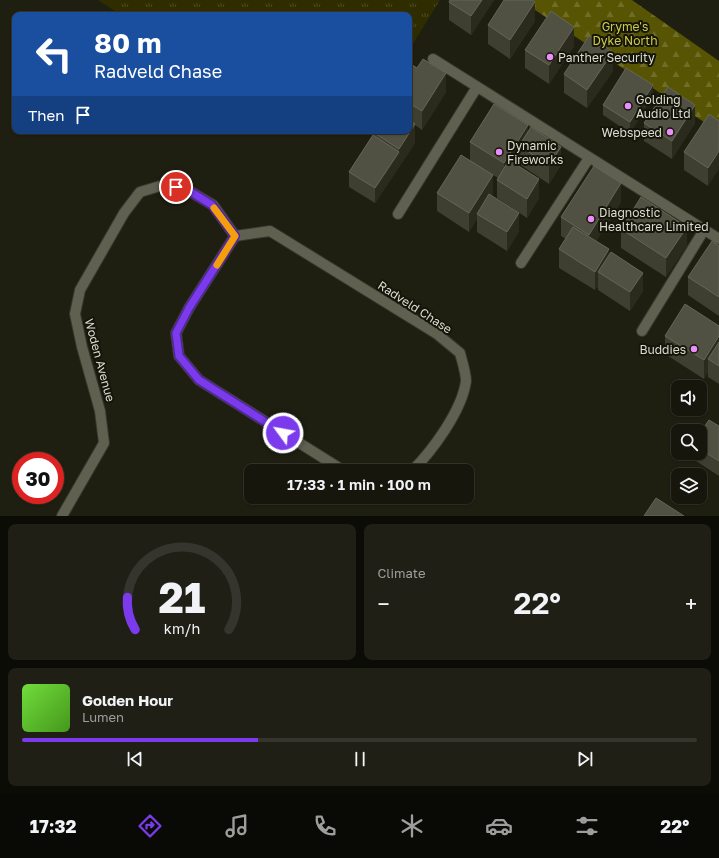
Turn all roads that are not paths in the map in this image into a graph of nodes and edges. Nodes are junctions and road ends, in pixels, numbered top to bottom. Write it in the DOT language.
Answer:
graph roads {
  1 [pos="433,59"];
  2 [pos="476,87"];
  3 [pos="589,158"];
  4 [pos="398,214"];
  5 [pos="704,230"];
  6 [pos="235,236"];
  7 [pos="719,239"];
  8 [pos="521,263"];
  9 [pos="642,330"];
  10 [pos="333,464"];
  11 [pos="419,464"];
  12 [pos="62,516"];
  1 -- 2 [label="street"];
  2 -- 3 [label="street"];
  2 -- 4 [label="street"];
  3 -- 5 [label="street"];
  3 -- 8 [label="street"];
  5 -- 7 [label="street"];
  5 -- 9 [label="street"];
  6 -- 10 [label="street"];
  6 -- 11 [label="street, Radveld Chase"];
  6 -- 12 [label="street, Woden Avenue"];
}
